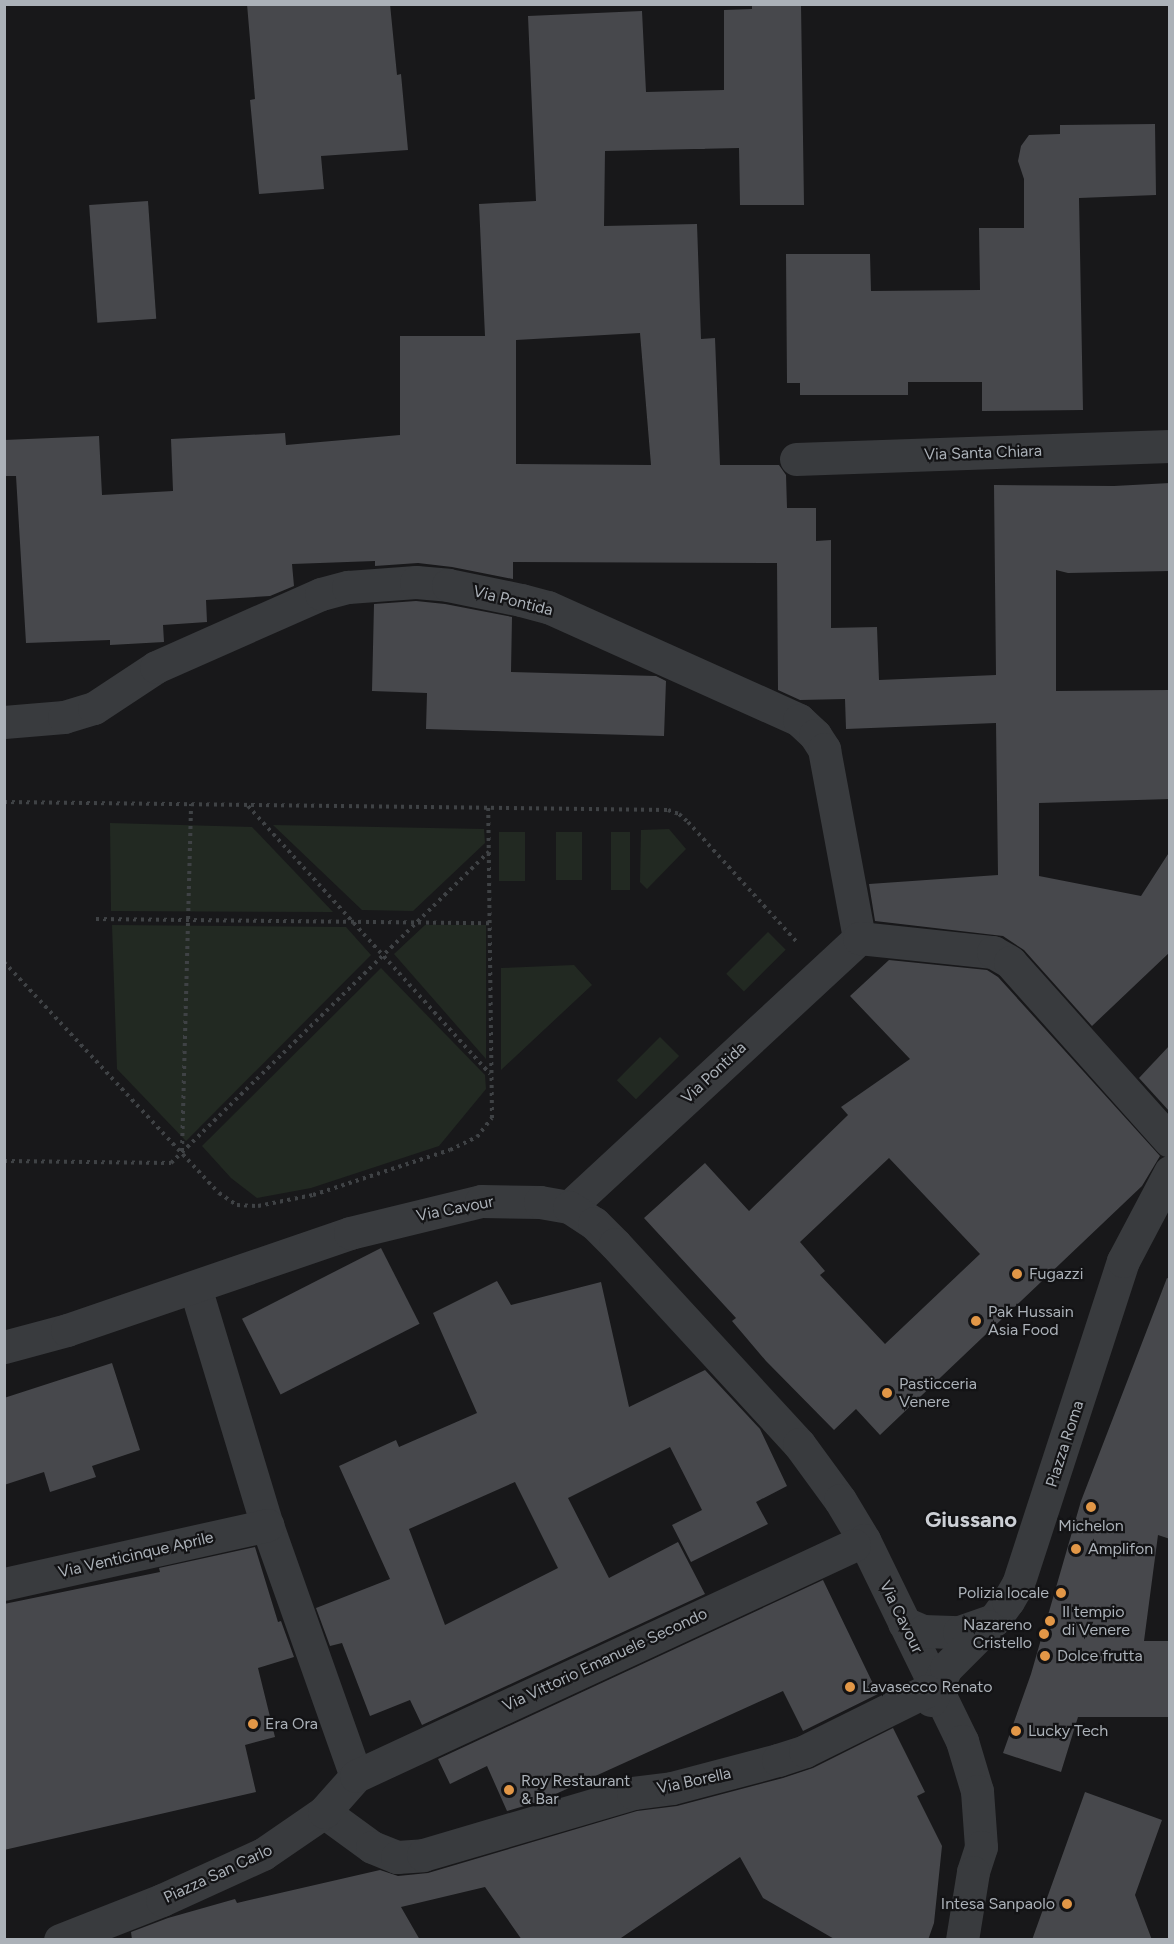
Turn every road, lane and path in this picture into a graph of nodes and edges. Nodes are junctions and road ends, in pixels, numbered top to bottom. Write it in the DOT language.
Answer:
graph roads {
  1 [pos="1170,446"];
  2 [pos="795,459"];
  3 [pos="4,722"];
  4 [pos="4,802"];
  5 [pos="191,804"];
  6 [pos="247,805"];
  7 [pos="488,808"];
  8 [pos="490,850"];
  9 [pos="96,919"];
  10 [pos="490,923"];
  11 [pos="859,939"];
  12 [pos="802,948"];
  13 [pos="4,962"];
  14 [pos="491,1075"];
  15 [pos="1170,1141"];
  16 [pos="182,1152"];
  17 [pos="4,1161"];
  18 [pos="1170,1172"];
  19 [pos="569,1207"];
  20 [pos="195,1287"];
  21 [pos="4,1347"];
  22 [pos="815,1464"];
  23 [pos="267,1525"];
  24 [pos="854,1545"];
  25 [pos="4,1584"];
  26 [pos="994,1620"];
  27 [pos="904,1623"];
  28 [pos="931,1692"];
  29 [pos="356,1776"];
  30 [pos="324,1812"];
  31 [pos="60,1940"];
  32 [pos="962,1940"];
  1 -- 2 [label="street, Via Santa Chiara"];
  3 -- 11 [label="street, Via Pontida"];
  4 -- 5 [label="path"];
  5 -- 6 [label="path"];
  5 -- 16 [label="path"];
  6 -- 7 [label="path"];
  6 -- 14 [label="path"];
  7 -- 10 [label="path"];
  7 -- 12 [label="path"];
  8 -- 16 [label="path"];
  9 -- 10 [label="path"];
  10 -- 14 [label="path"];
  11 -- 15 [label="street"];
  11 -- 19 [label="street, Via Pontida"];
  13 -- 16 [label="path"];
  14 -- 16 [label="path"];
  16 -- 17 [label="path"];
  18 -- 26 [label="street, Piazza Roma"];
  19 -- 20 [label="street, Via Cavour"];
  19 -- 22 [label="street, Via Cavour"];
  20 -- 21 [label="street, Via Cavour"];
  20 -- 23 [label="street"];
  22 -- 24 [label="street, Via Cavour"];
  22 -- 27 [label="street, Via Cavour"];
  23 -- 25 [label="street, Via Venticinque Aprile"];
  23 -- 29 [label="street"];
  24 -- 28 [label="street, Via Cavour"];
  24 -- 29 [label="street, Via Vittorio Emanuele Secondo"];
  26 -- 27 [label="street"];
  26 -- 28 [label="street, Piazza Roma"];
  27 -- 28 [label="street, Via Cavour"];
  28 -- 30 [label="street, Via Borella"];
  28 -- 32 [label="street, Via Cavour"];
  29 -- 30 [label="street, Piazza San Carlo"];
  30 -- 31 [label="street, Piazza San Carlo"];
}
